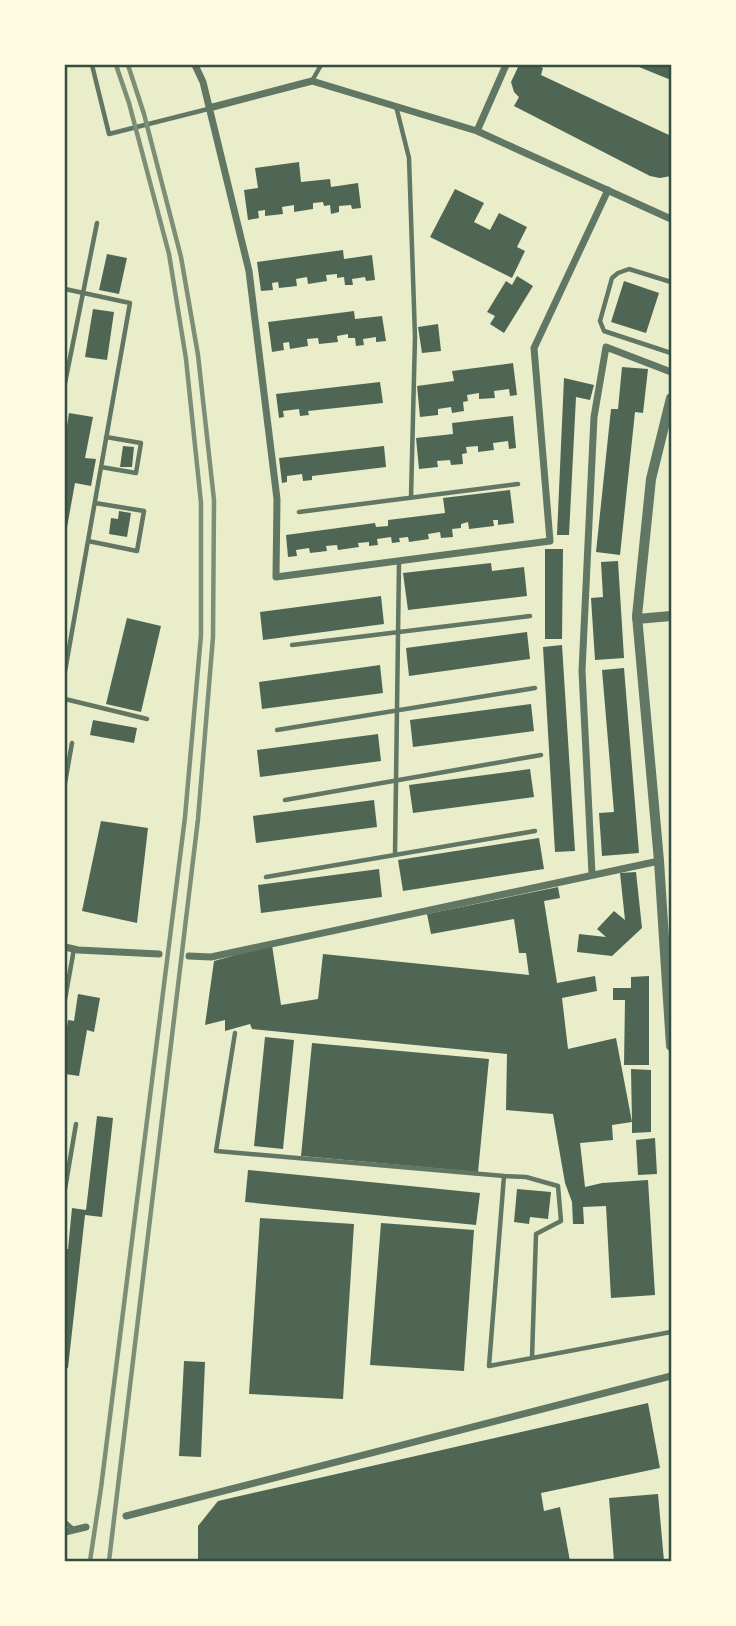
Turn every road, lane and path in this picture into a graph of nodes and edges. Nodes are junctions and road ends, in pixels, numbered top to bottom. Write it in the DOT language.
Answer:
graph roads {
  1 [pos="92,65"];
  2 [pos="195,65"];
  3 [pos="320,65"];
  4 [pos="506,65"];
  5 [pos="312,81"];
  6 [pos="396,106"];
  7 [pos="209,108"];
  8 [pos="477,131"];
  9 [pos="608,190"];
  10 [pos="671,219"];
  11 [pos="97,223"];
  12 [pos="671,282"];
  13 [pos="65,289"];
  14 [pos="82,294"];
  15 [pos="671,353"];
  16 [pos="671,372"];
  17 [pos="65,383"];
  18 [pos="671,398"];
  19 [pos="106,436"];
  20 [pos="101,467"];
  21 [pos="518,484"];
  22 [pos="411,497"];
  23 [pos="94,503"];
  24 [pos="299,512"];
  25 [pos="88,541"];
  26 [pos="398,561"];
  27 [pos="530,616"];
  28 [pos="671,616"];
  29 [pos="637,619"];
  30 [pos="398,632"];
  31 [pos="292,645"];
  32 [pos="65,671"];
  33 [pos="535,688"];
  34 [pos="65,699"];
  35 [pos="397,710"];
  36 [pos="147,719"];
  37 [pos="277,730"];
  38 [pos="72,743"];
  39 [pos="541,755"];
  40 [pos="396,780"];
  41 [pos="65,783"];
  42 [pos="285,800"];
  43 [pos="535,831"];
  44 [pos="396,855"];
  45 [pos="671,859"];
  46 [pos="659,860"];
  47 [pos="592,874"];
  48 [pos="266,877"];
  49 [pos="65,947"];
  50 [pos="74,949"];
  51 [pos="159,954"];
  52 [pos="189,956"];
  53 [pos="669,973"];
  54 [pos="65,999"];
  55 [pos="234,1033"];
  56 [pos="671,1046"];
  57 [pos="76,1124"];
  58 [pos="504,1176"];
  59 [pos="65,1189"];
  60 [pos="671,1332"];
  61 [pos="532,1358"];
  62 [pos="671,1376"];
  63 [pos="126,1516"];
  64 [pos="65,1522"];
  65 [pos="86,1527"];
  66 [pos="74,1530"];
  67 [pos="65,1532"];
  1 -- 7 [label="lane"];
  2 -- 7 [label="street"];
  3 -- 5 [label="lane"];
  4 -- 8 [label="street"];
  5 -- 6 [label="street"];
  5 -- 7 [label="street"];
  6 -- 8 [label="street"];
  6 -- 22 [label="lane"];
  7 -- 26 [label="street"];
  8 -- 9 [label="street"];
  9 -- 10 [label="street"];
  9 -- 26 [label="street"];
  11 -- 14 [label="lane"];
  12 -- 15 [label="lane"];
  13 -- 14 [label="lane"];
  14 -- 17 [label="lane"];
  14 -- 19 [label="lane"];
  16 -- 47 [label="street"];
  18 -- 29 [label="street"];
  19 -- 20 [label="lane"];
  19 -- 20 [label="lane"];
  20 -- 23 [label="lane"];
  21 -- 22 [label="lane"];
  22 -- 24 [label="lane"];
  23 -- 25 [label="lane"];
  23 -- 25 [label="lane"];
  25 -- 32 [label="lane"];
  26 -- 30 [label="lane"];
  27 -- 30 [label="lane"];
  28 -- 29 [label="street"];
  29 -- 46 [label="street"];
  30 -- 31 [label="lane"];
  30 -- 35 [label="lane"];
  33 -- 35 [label="lane"];
  34 -- 36 [label="lane"];
  35 -- 37 [label="lane"];
  35 -- 40 [label="lane"];
  38 -- 41 [label="lane"];
  39 -- 40 [label="lane"];
  40 -- 42 [label="lane"];
  40 -- 44 [label="lane"];
  43 -- 44 [label="lane"];
  44 -- 48 [label="lane"];
  45 -- 46 [label="street"];
  46 -- 47 [label="street"];
  46 -- 53 [label="street"];
  47 -- 52 [label="street"];
  49 -- 50 [label="street"];
  50 -- 51 [label="street"];
  50 -- 54 [label="lane"];
  53 -- 56 [label="street"];
  55 -- 58 [label="lane"];
  57 -- 59 [label="lane"];
  58 -- 61 [label="lane"];
  58 -- 61 [label="lane"];
  60 -- 61 [label="lane"];
  62 -- 63 [label="street"];
  64 -- 66 [label="lane"];
  65 -- 66 [label="street"];
  66 -- 67 [label="street"];
}
